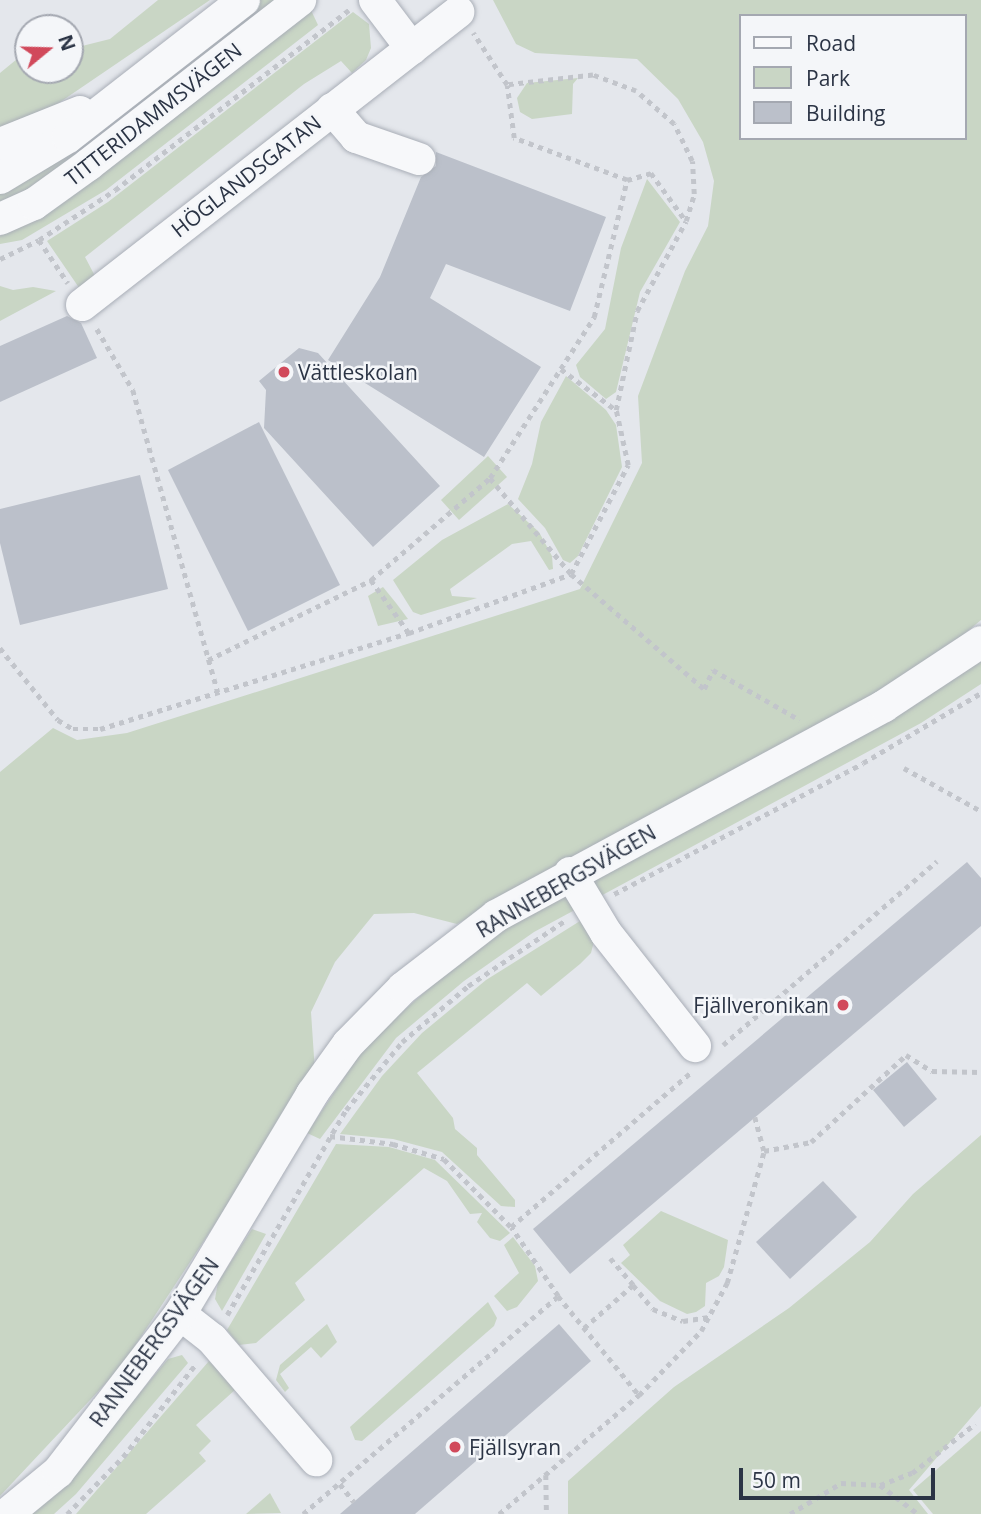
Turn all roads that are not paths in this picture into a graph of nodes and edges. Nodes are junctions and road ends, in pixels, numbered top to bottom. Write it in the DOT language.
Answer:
graph roads {
  1 [pos="244,0"];
  2 [pos="300,0"];
  3 [pos="363,4"];
  4 [pos="459,12"];
  5 [pos="412,49"];
  6 [pos="110,101"];
  7 [pos="332,110"];
  8 [pos="0,144"];
  9 [pos="419,159"];
  10 [pos="0,178"];
  11 [pos="0,219"];
  12 [pos="82,305"];
  13 [pos="981,642"];
  14 [pos="570,873"];
  15 [pos="703,1054"];
  16 [pos="180,1314"];
  17 [pos="316,1460"];
  18 [pos="7,1514"];
  1 -- 6 [label="street, TITTERIDAMMSVÄGEN"];
  2 -- 11 [label="street, TITTERIDAMMSVÄGEN"];
  3 -- 5 [label="street"];
  4 -- 5 [label="street, HÖGLANDSGATAN"];
  5 -- 7 [label="street, HÖGLANDSGATAN"];
  6 -- 8 [label="street"];
  6 -- 10 [label="street, TITTERIDAMMSVÄGEN"];
  7 -- 9 [label="street"];
  7 -- 12 [label="street, HÖGLANDSGATAN"];
  13 -- 14 [label="street, RANNEBERGSVÄGEN"];
  14 -- 15 [label="street"];
  14 -- 16 [label="street, RANNEBERGSVÄGEN"];
  16 -- 17 [label="street"];
  16 -- 18 [label="street, RANNEBERGSVÄGEN"];
}
